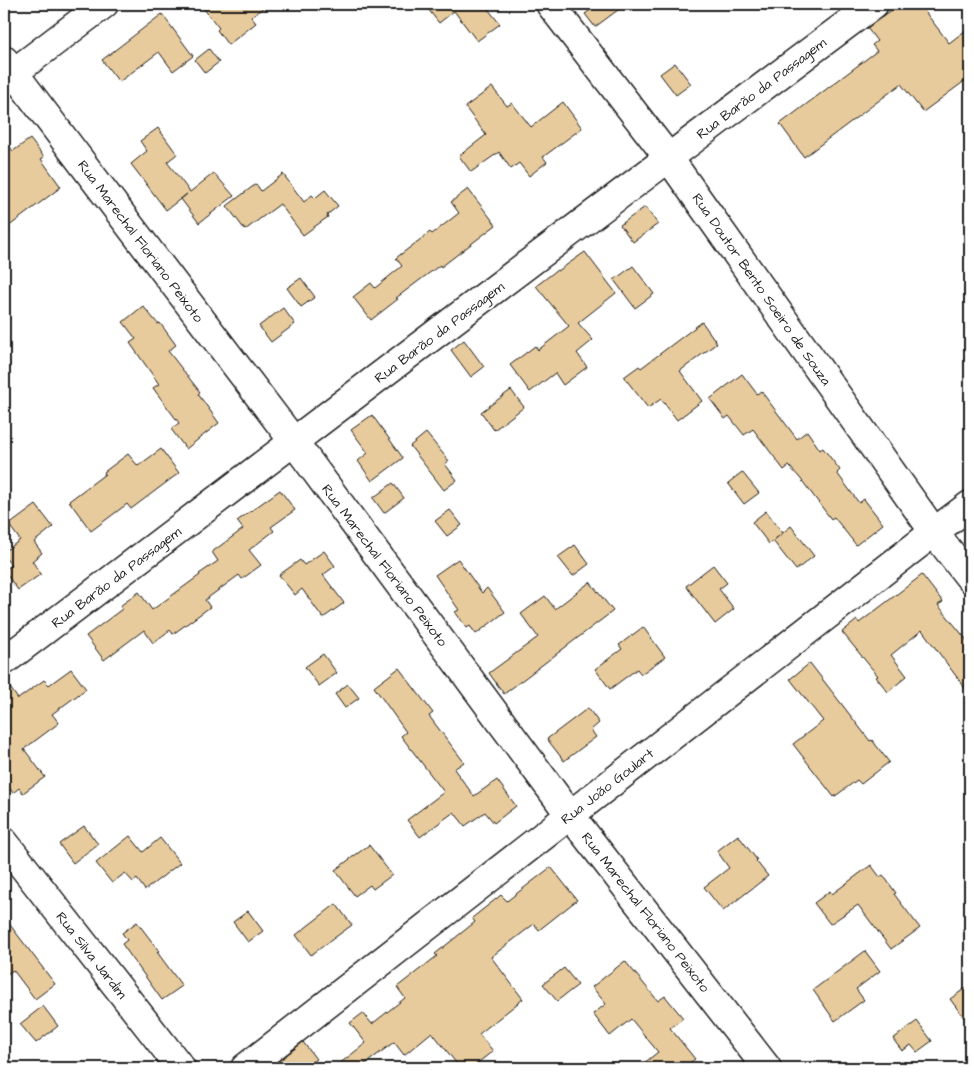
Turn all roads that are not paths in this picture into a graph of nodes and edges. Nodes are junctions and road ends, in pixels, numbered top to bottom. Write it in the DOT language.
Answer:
graph roads {
  1 [pos="104,4"];
  2 [pos="550,4"];
  3 [pos="874,4"];
  4 [pos="7,71"];
  5 [pos="668,157"];
  6 [pos="294,442"];
  7 [pos="970,505"];
  8 [pos="934,532"];
  9 [pos="970,578"];
  10 [pos="4,661"];
  11 [pos="570,815"];
  12 [pos="4,842"];
  13 [pos="180,1068"];
  14 [pos="245,1068"];
  15 [pos="767,1068"];
  1 -- 4 [label="street"];
  2 -- 5 [label="street, Rua Doutor Bento Soeiro de Souza"];
  3 -- 5 [label="street, Rua Barão da Passagem"];
  4 -- 6 [label="street, Rua Marechal Floriano Peixoto"];
  5 -- 6 [label="street, Rua Barão da Passagem"];
  5 -- 8 [label="street, Rua Doutor Bento Soeiro de Souza"];
  6 -- 10 [label="street, Rua Barão da Passagem"];
  6 -- 11 [label="street, Rua Marechal Floriano Peixoto"];
  7 -- 8 [label="street, Rua João Goulart"];
  8 -- 9 [label="street, Rua Doutor Bento Soeiro de Souza"];
  8 -- 11 [label="street, Rua João Goulart"];
  11 -- 14 [label="street, Rua João Goulart"];
  11 -- 15 [label="street, Rua Marechal Floriano Peixoto"];
  12 -- 13 [label="street, Rua Silva Jardim"];
}
